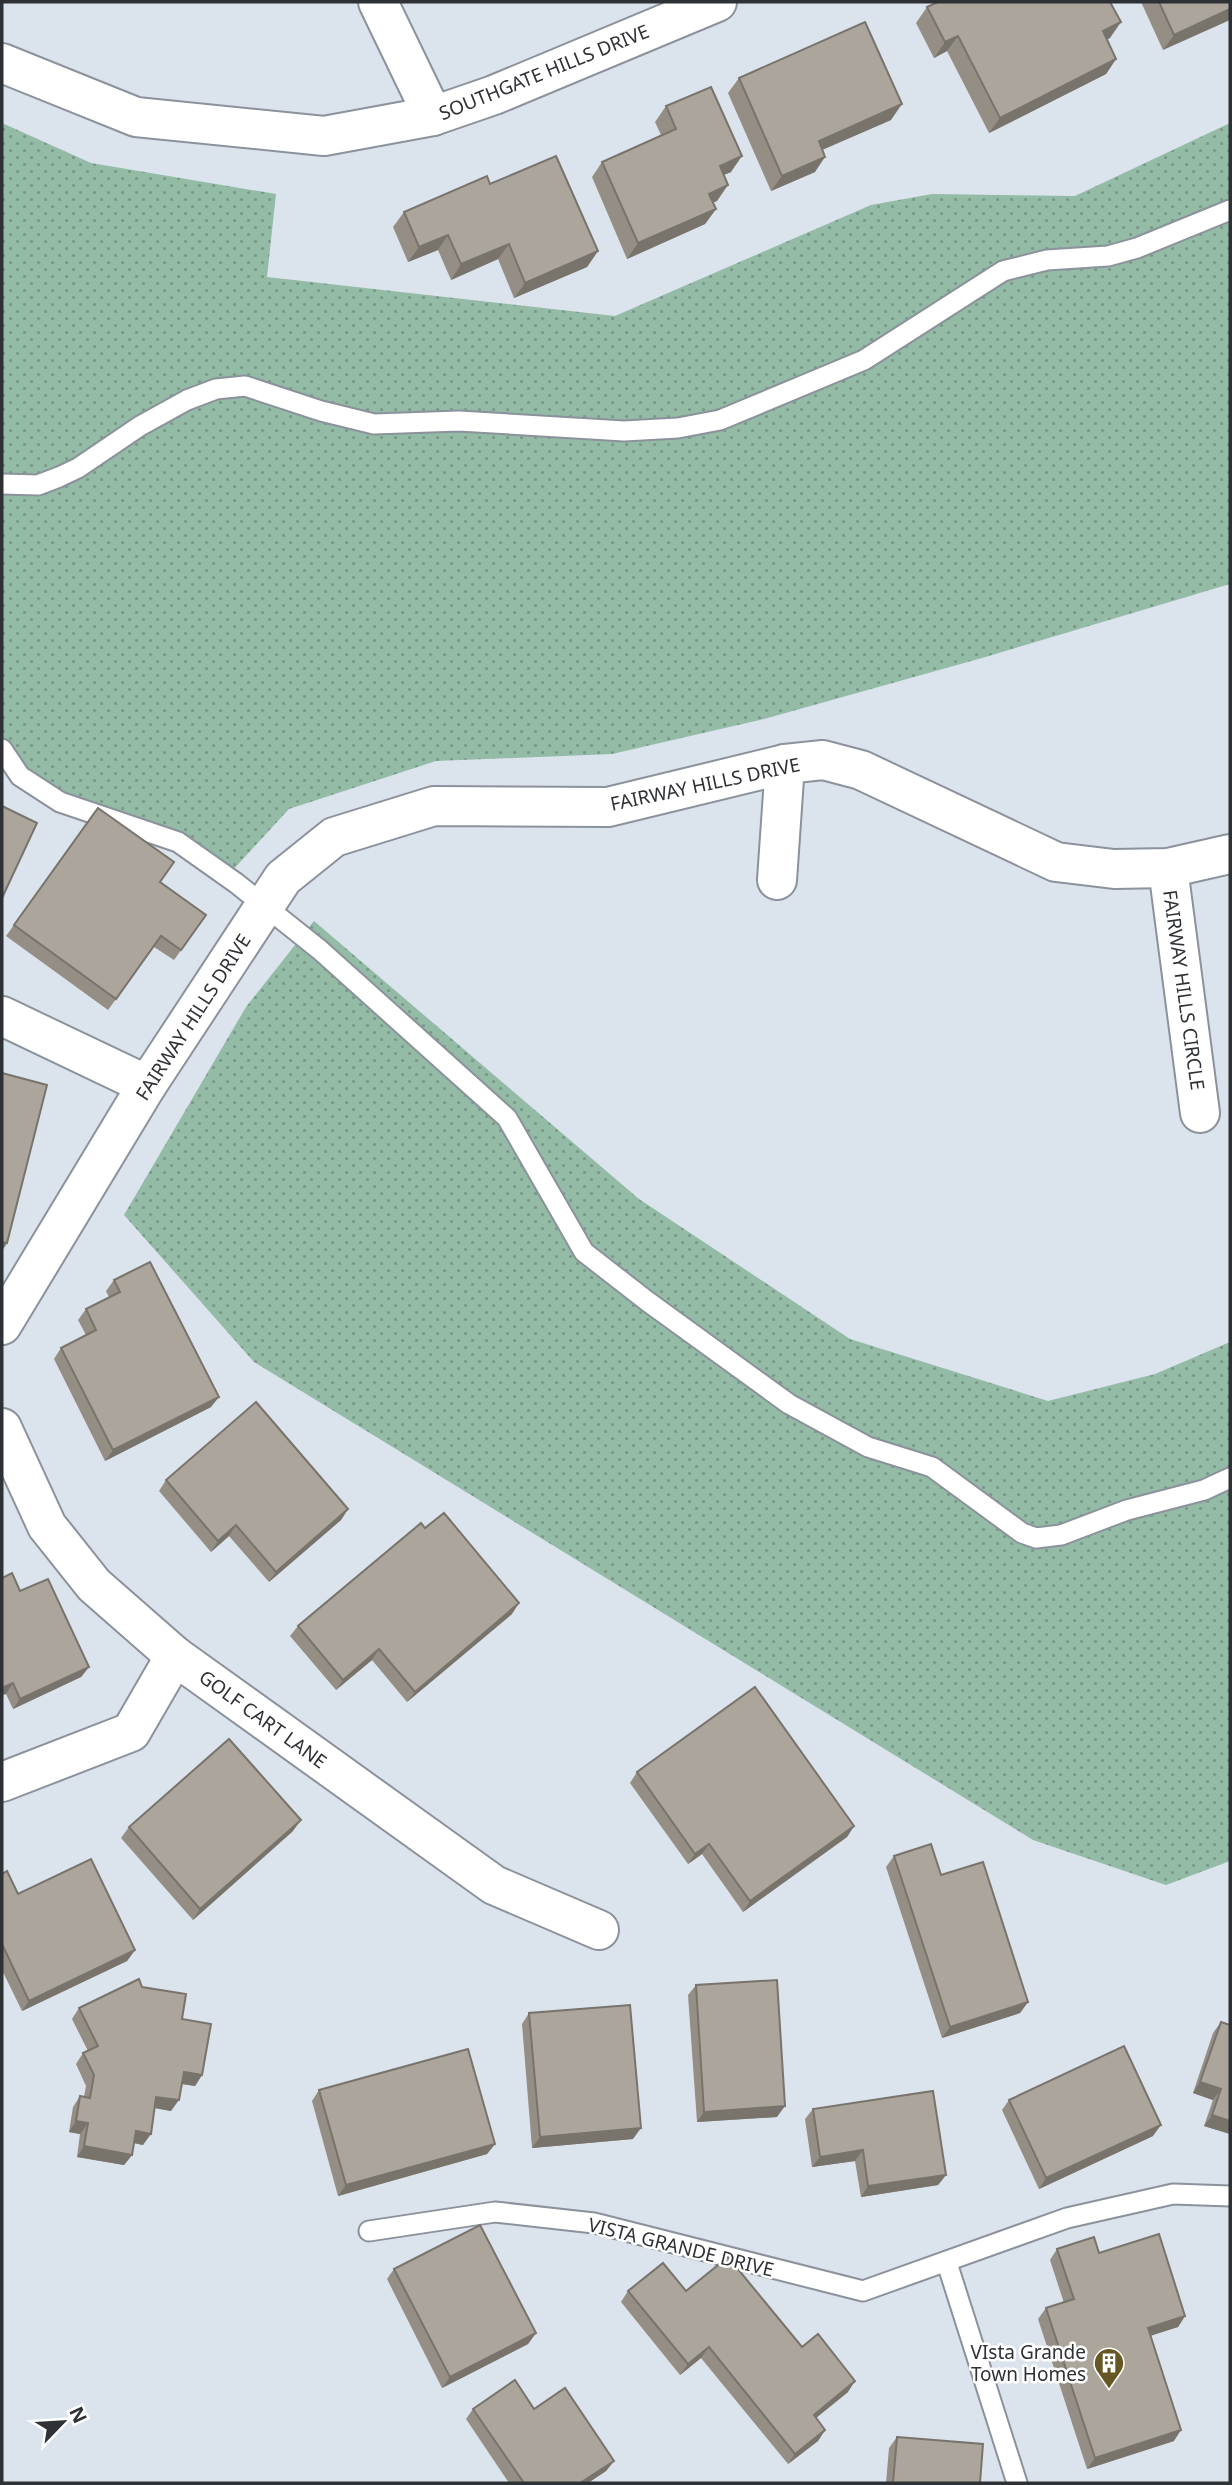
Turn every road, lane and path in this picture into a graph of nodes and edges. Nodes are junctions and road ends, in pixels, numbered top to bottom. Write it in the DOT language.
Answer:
graph roads {
  1 [pos="377,2"];
  2 [pos="717,2"];
  3 [pos="2,62"];
  4 [pos="433,116"];
  5 [pos="1230,210"];
  6 [pos="2,484"];
  7 [pos="2,749"];
  8 [pos="785,764"];
  9 [pos="1230,855"];
  10 [pos="1168,868"];
  11 [pos="777,880"];
  12 [pos="265,906"];
  13 [pos="2,1016"];
  14 [pos="147,1085"];
  15 [pos="1200,1113"];
  16 [pos="2,1325"];
  17 [pos="2,1428"];
  18 [pos="1230,1478"];
  19 [pos="176,1656"];
  20 [pos="2,1782"];
  21 [pos="599,1930"];
  22 [pos="1230,2196"];
  23 [pos="369,2231"];
  24 [pos="947,2263"];
  25 [pos="1017,2483"];
  1 -- 4 [label="street"];
  2 -- 4 [label="street, SOUTHGATE HILLS DRIVE"];
  3 -- 4 [label="street, SOUTHGATE HILLS DRIVE"];
  5 -- 6 [label="lane"];
  7 -- 12 [label="lane"];
  8 -- 10 [label="street, FAIRWAY HILLS DRIVE"];
  8 -- 11 [label="street"];
  8 -- 12 [label="street, FAIRWAY HILLS DRIVE"];
  9 -- 10 [label="street, FAIRWAY HILLS DRIVE"];
  10 -- 15 [label="street, FAIRWAY HILLS CIRCLE"];
  12 -- 14 [label="street, FAIRWAY HILLS DRIVE"];
  12 -- 18 [label="lane"];
  13 -- 14 [label="street"];
  14 -- 16 [label="street, FAIRWAY HILLS DRIVE"];
  17 -- 19 [label="street, GOLF CART LANE"];
  19 -- 20 [label="street"];
  19 -- 21 [label="street, GOLF CART LANE"];
  22 -- 24 [label="lane, VISTA GRANDE DRIVE"];
  23 -- 24 [label="lane, VISTA GRANDE DRIVE"];
  24 -- 25 [label="lane"];
}
